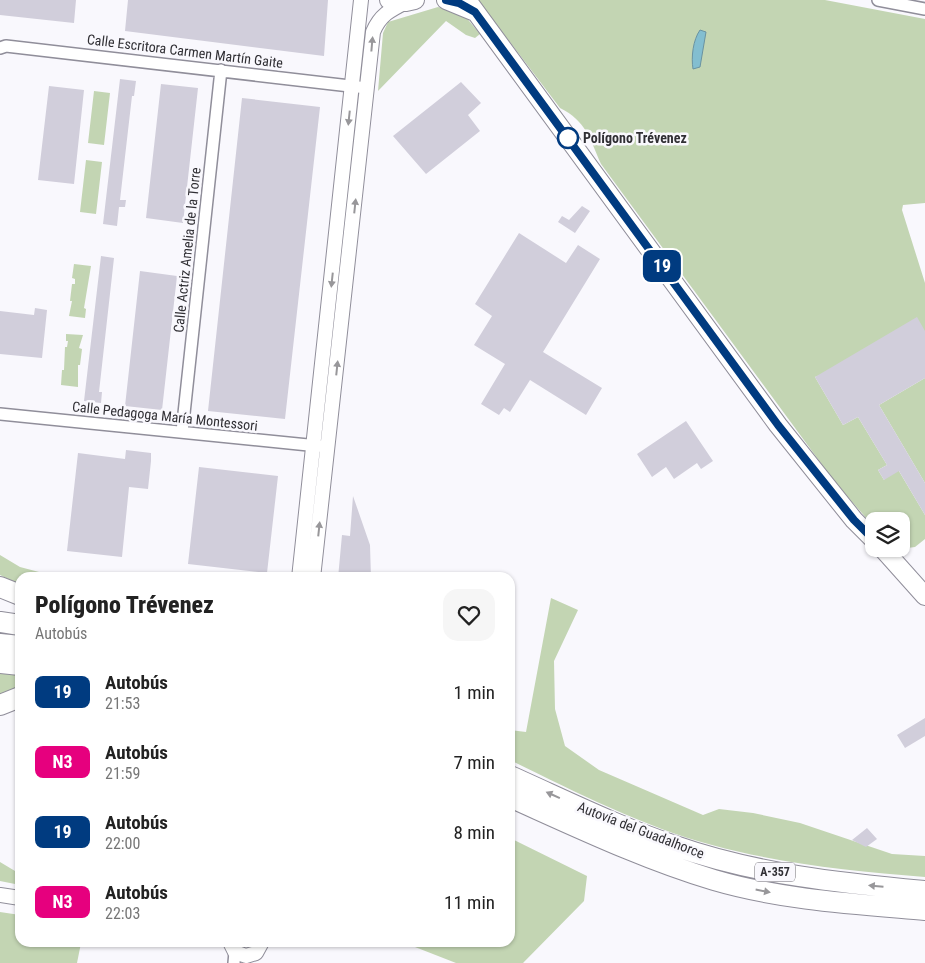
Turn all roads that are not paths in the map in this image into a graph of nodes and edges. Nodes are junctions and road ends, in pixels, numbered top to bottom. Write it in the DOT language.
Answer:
graph roads {
  1 [pos="362,0"];
  2 [pos="446,0"];
  3 [pos="878,0"];
  4 [pos="404,1"];
  5 [pos="471,6"];
  6 [pos="925,10"];
  7 [pos="0,48"];
  8 [pos="221,70"];
  9 [pos="353,86"];
  10 [pos="367,88"];
  11 [pos="0,414"];
  12 [pos="182,432"];
  13 [pos="314,446"];
  14 [pos="328,446"];
  15 [pos="865,531"];
  16 [pos="890,557"];
  17 [pos="300,572"];
  18 [pos="314,572"];
  19 [pos="0,587"];
  20 [pos="15,593"];
  21 [pos="925,596"];
  22 [pos="0,622"];
  23 [pos="15,624"];
  24 [pos="0,644"];
  25 [pos="15,646"];
  26 [pos="0,663"];
  27 [pos="15,664"];
  28 [pos="15,700"];
  29 [pos="0,705"];
  30 [pos="515,778"];
  31 [pos="515,799"];
  32 [pos="515,813"];
  33 [pos="716,880"];
  34 [pos="925,890"];
  35 [pos="0,895"];
  36 [pos="15,897"];
  37 [pos="925,910"];
  38 [pos="261,947"];
  39 [pos="233,953"];
  40 [pos="251,959"];
  1 -- 9 [label="street"];
  2 -- 5 [label="main road"];
  3 -- 6 [label="street"];
  10 -- 4 [label="street, one-way"];
  5 -- 15 [label="main road"];
  7 -- 8 [label="street, Calle Escritora Carmen Martín Gaite"];
  8 -- 9 [label="street, Calle Escritora Carmen Martín Gaite"];
  8 -- 12 [label="street, Calle Actriz Amelia de la Torre"];
  9 -- 10 [label="street, Calle Escritora Carmen Martín Gaite"];
  9 -- 13 [label="street, one-way"];
  14 -- 10 [label="street, one-way"];
  11 -- 12 [label="street, Calle Pedagoga María Montessori"];
  12 -- 13 [label="street, Calle Pedagoga María Montessori"];
  13 -- 14 [label="street, Calle Pedagoga María Montessori"];
  13 -- 17 [label="street"];
  18 -- 14 [label="street, one-way"];
  16 -- 21 [label="main road"];
  19 -- 20 [label="highway"];
  22 -- 23 [label="highway"];
  24 -- 25 [label="highway"];
  26 -- 27 [label="highway"];
  28 -- 29 [label="highway"];
  34 -- 30 [label="highway, Autovía del Guadalhorce / A-357, one-way"];
  31 -- 33 [label="highway, Autovía del Guadalhorce / A-357"];
  32 -- 33 [label="highway"];
  33 -- 37 [label="highway, Autovía del Guadalhorce / A-357, one-way"];
  35 -- 36 [label="street"];
  38 -- 40 [label="street"];
  39 -- 40 [label="street"];
}
